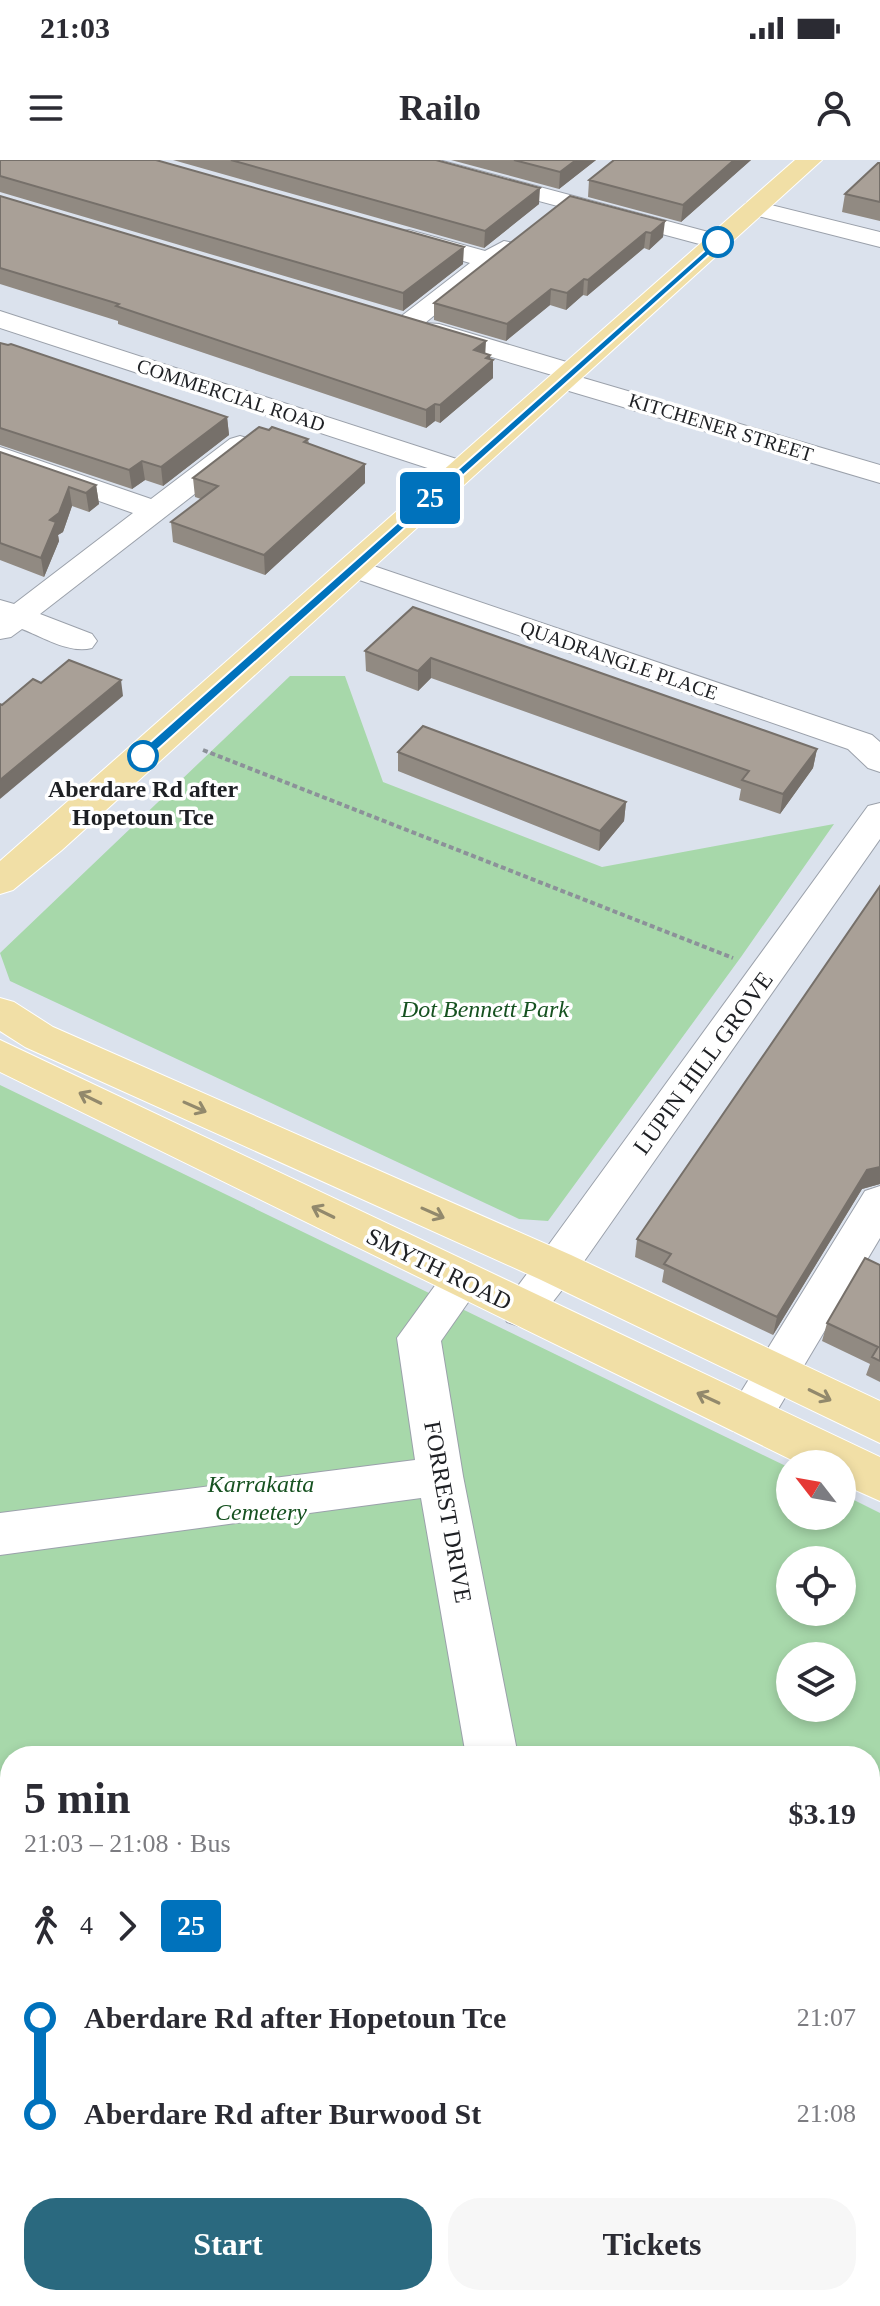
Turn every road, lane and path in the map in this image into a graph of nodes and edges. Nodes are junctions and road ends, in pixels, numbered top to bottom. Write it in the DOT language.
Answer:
graph roads {
  1 [pos="412,160"];
  2 [pos="810,160"];
  3 [pos="585,184"];
  4 [pos="564,201"];
  5 [pos="755,208"];
  6 [pos="543,218"];
  7 [pos="381,230"];
  8 [pos="521,235"];
  9 [pos="880,240"];
  10 [pos="718,242"];
  11 [pos="488,260"];
  12 [pos="377,314"];
  13 [pos="0,319"];
  14 [pos="408,324"];
  15 [pos="566,376"];
  16 [pos="282,412"];
  17 [pos="0,456"];
  18 [pos="462,470"];
  19 [pos="880,474"];
  20 [pos="156,511"];
  21 [pos="353,568"];
  22 [pos="6,618"];
  23 [pos="81,641"];
  24 [pos="195,747"];
  25 [pos="880,761"];
  26 [pos="880,814"];
  27 [pos="49,841"];
  28 [pos="0,881"];
  29 [pos="0,906"];
  30 [pos="740,960"];
  31 [pos="0,1012"];
  32 [pos="0,1055"];
  33 [pos="880,1202"];
  34 [pos="555,1267"];
  35 [pos="462,1281"];
  36 [pos="522,1310"];
  37 [pos="775,1373"];
  38 [pos="749,1418"];
  39 [pos="880,1423"];
  40 [pos="440,1476"];
  41 [pos="880,1480"];
  42 [pos="0,1534"];
  43 [pos="490,1746"];
  1 -- 4 [label="street"];
  2 -- 5 [label="main road"];
  3 -- 4 [label="street"];
  4 -- 6 [label="street"];
  4 -- 10 [label="street"];
  5 -- 9 [label="street"];
  5 -- 10 [label="main road"];
  7 -- 11 [label="street"];
  8 -- 11 [label="street"];
  10 -- 15 [label="main road"];
  11 -- 14 [label="street"];
  12 -- 14 [label="street, KITCHENER STREET"];
  13 -- 16 [label="street, COMMERCIAL ROAD"];
  14 -- 15 [label="street, KITCHENER STREET"];
  15 -- 18 [label="main road"];
  15 -- 19 [label="street, KITCHENER STREET"];
  16 -- 18 [label="street, COMMERCIAL ROAD"];
  16 -- 20 [label="street"];
  17 -- 20 [label="street"];
  18 -- 21 [label="main road"];
  20 -- 22 [label="street"];
  21 -- 25 [label="street, QUADRANGLE PLACE"];
  21 -- 27 [label="main road"];
  22 -- 23 [label="street"];
  24 -- 30 [label="path"];
  26 -- 34 [label="street, LUPIN HILL GROVE"];
  27 -- 28 [label="main road"];
  27 -- 29 [label="main road"];
  31 -- 34 [label="main road, SMYTH ROAD, one-way"];
  35 -- 32 [label="main road, SMYTH ROAD, one-way"];
  33 -- 37 [label="street"];
  34 -- 36 [label="street, LUPIN HILL GROVE"];
  34 -- 37 [label="main road, SMYTH ROAD"];
  35 -- 36 [label="main road, SMYTH ROAD"];
  35 -- 40 [label="street, FORREST DRIVE"];
  38 -- 36 [label="main road, SMYTH ROAD, one-way"];
  37 -- 38 [label="street"];
  37 -- 39 [label="main road, SMYTH ROAD, one-way"];
  38 -- 41 [label="main road, SMYTH ROAD"];
  40 -- 42 [label="street"];
  40 -- 43 [label="street, FORREST DRIVE"];
}
